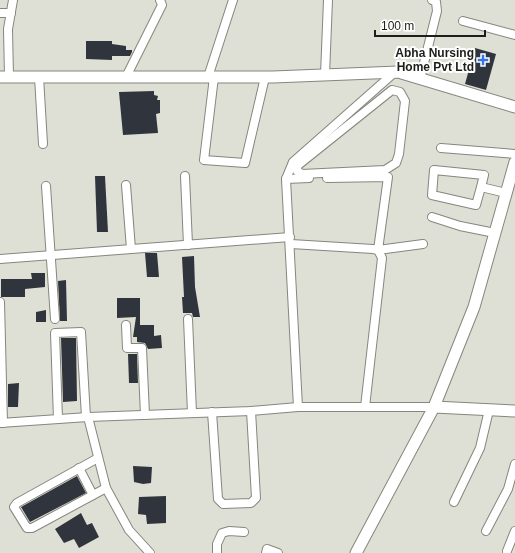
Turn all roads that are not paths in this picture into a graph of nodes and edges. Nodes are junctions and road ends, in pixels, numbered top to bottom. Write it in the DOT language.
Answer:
graph roads {
  1 [pos="13,0"];
  2 [pos="160,0"];
  3 [pos="233,0"];
  4 [pos="328,0"];
  5 [pos="432,0"];
  6 [pos="0,13"];
  7 [pos="11,13"];
  8 [pos="463,21"];
  9 [pos="515,35"];
  10 [pos="395,72"];
  11 [pos="325,75"];
  12 [pos="4,77"];
  13 [pos="39,77"];
  14 [pos="126,77"];
  15 [pos="211,77"];
  16 [pos="265,77"];
  17 [pos="420,78"];
  18 [pos="515,107"];
  19 [pos="341,125"];
  20 [pos="43,144"];
  21 [pos="441,148"];
  22 [pos="515,154"];
  23 [pos="515,162"];
  24 [pos="184,176"];
  25 [pos="286,178"];
  26 [pos="126,185"];
  27 [pos="46,186"];
  28 [pos="481,187"];
  29 [pos="506,193"];
  30 [pos="432,217"];
  31 [pos="495,233"];
  32 [pos="290,240"];
  33 [pos="423,244"];
  34 [pos="188,245"];
  35 [pos="131,249"];
  36 [pos="378,250"];
  37 [pos="51,255"];
  38 [pos="0,259"];
  39 [pos="0,302"];
  40 [pos="55,319"];
  41 [pos="188,319"];
  42 [pos="126,324"];
  43 [pos="298,407"];
  44 [pos="365,407"];
  45 [pos="434,407"];
  46 [pos="489,410"];
  47 [pos="251,411"];
  48 [pos="515,411"];
  49 [pos="212,412"];
  50 [pos="192,413"];
  51 [pos="145,415"];
  52 [pos="87,417"];
  53 [pos="58,419"];
  54 [pos="2,423"];
  55 [pos="98,458"];
  56 [pos="515,464"];
  57 [pos="79,468"];
  58 [pos="106,488"];
  59 [pos="93,494"];
  60 [pos="454,502"];
  61 [pos="486,530"];
  62 [pos="515,531"];
  63 [pos="244,532"];
  64 [pos="507,551"];
  65 [pos="150,553"];
  66 [pos="217,553"];
  67 [pos="266,553"];
  68 [pos="278,553"];
  69 [pos="356,553"];
  1 -- 7 [label="street"];
  2 -- 14 [label="street"];
  3 -- 15 [label="street"];
  4 -- 11 [label="street"];
  5 -- 17 [label="street"];
  6 -- 7 [label="street"];
  7 -- 12 [label="street"];
  8 -- 9 [label="street"];
  10 -- 11 [label="street"];
  10 -- 17 [label="street"];
  10 -- 19 [label="street"];
  11 -- 16 [label="street"];
  12 -- 13 [label="street"];
  13 -- 14 [label="street"];
  13 -- 20 [label="street"];
  14 -- 15 [label="street"];
  15 -- 16 [label="street"];
  15 -- 16 [label="street"];
  17 -- 18 [label="street"];
  19 -- 19 [label="street"];
  19 -- 25 [label="street"];
  21 -- 22 [label="street"];
  23 -- 29 [label="street"];
  24 -- 34 [label="street"];
  25 -- 32 [label="street"];
  25 -- 36 [label="street"];
  26 -- 35 [label="street"];
  27 -- 37 [label="street"];
  28 -- 28 [label="street"];
  28 -- 29 [label="street"];
  29 -- 31 [label="street"];
  30 -- 31 [label="street"];
  31 -- 45 [label="street"];
  32 -- 34 [label="street"];
  32 -- 36 [label="street"];
  32 -- 43 [label="street"];
  33 -- 36 [label="street"];
  34 -- 35 [label="street"];
  35 -- 37 [label="street"];
  36 -- 44 [label="street"];
  37 -- 38 [label="street"];
  37 -- 40 [label="street"];
  39 -- 54 [label="street"];
  41 -- 50 [label="street"];
  42 -- 51 [label="street"];
  43 -- 44 [label="street"];
  43 -- 47 [label="street"];
  44 -- 45 [label="street"];
  45 -- 46 [label="street"];
  45 -- 69 [label="street"];
  46 -- 48 [label="street"];
  46 -- 60 [label="street"];
  47 -- 49 [label="street"];
  47 -- 49 [label="street"];
  49 -- 50 [label="street"];
  50 -- 51 [label="street"];
  51 -- 52 [label="street"];
  52 -- 53 [label="street"];
  52 -- 53 [label="street"];
  52 -- 55 [label="street"];
  53 -- 54 [label="street"];
  55 -- 57 [label="street"];
  55 -- 58 [label="street"];
  56 -- 61 [label="street"];
  57 -- 59 [label="street"];
  57 -- 59 [label="street"];
  58 -- 59 [label="street"];
  58 -- 65 [label="street"];
  62 -- 64 [label="street"];
  63 -- 66 [label="street"];
  67 -- 68 [label="street"];
}
